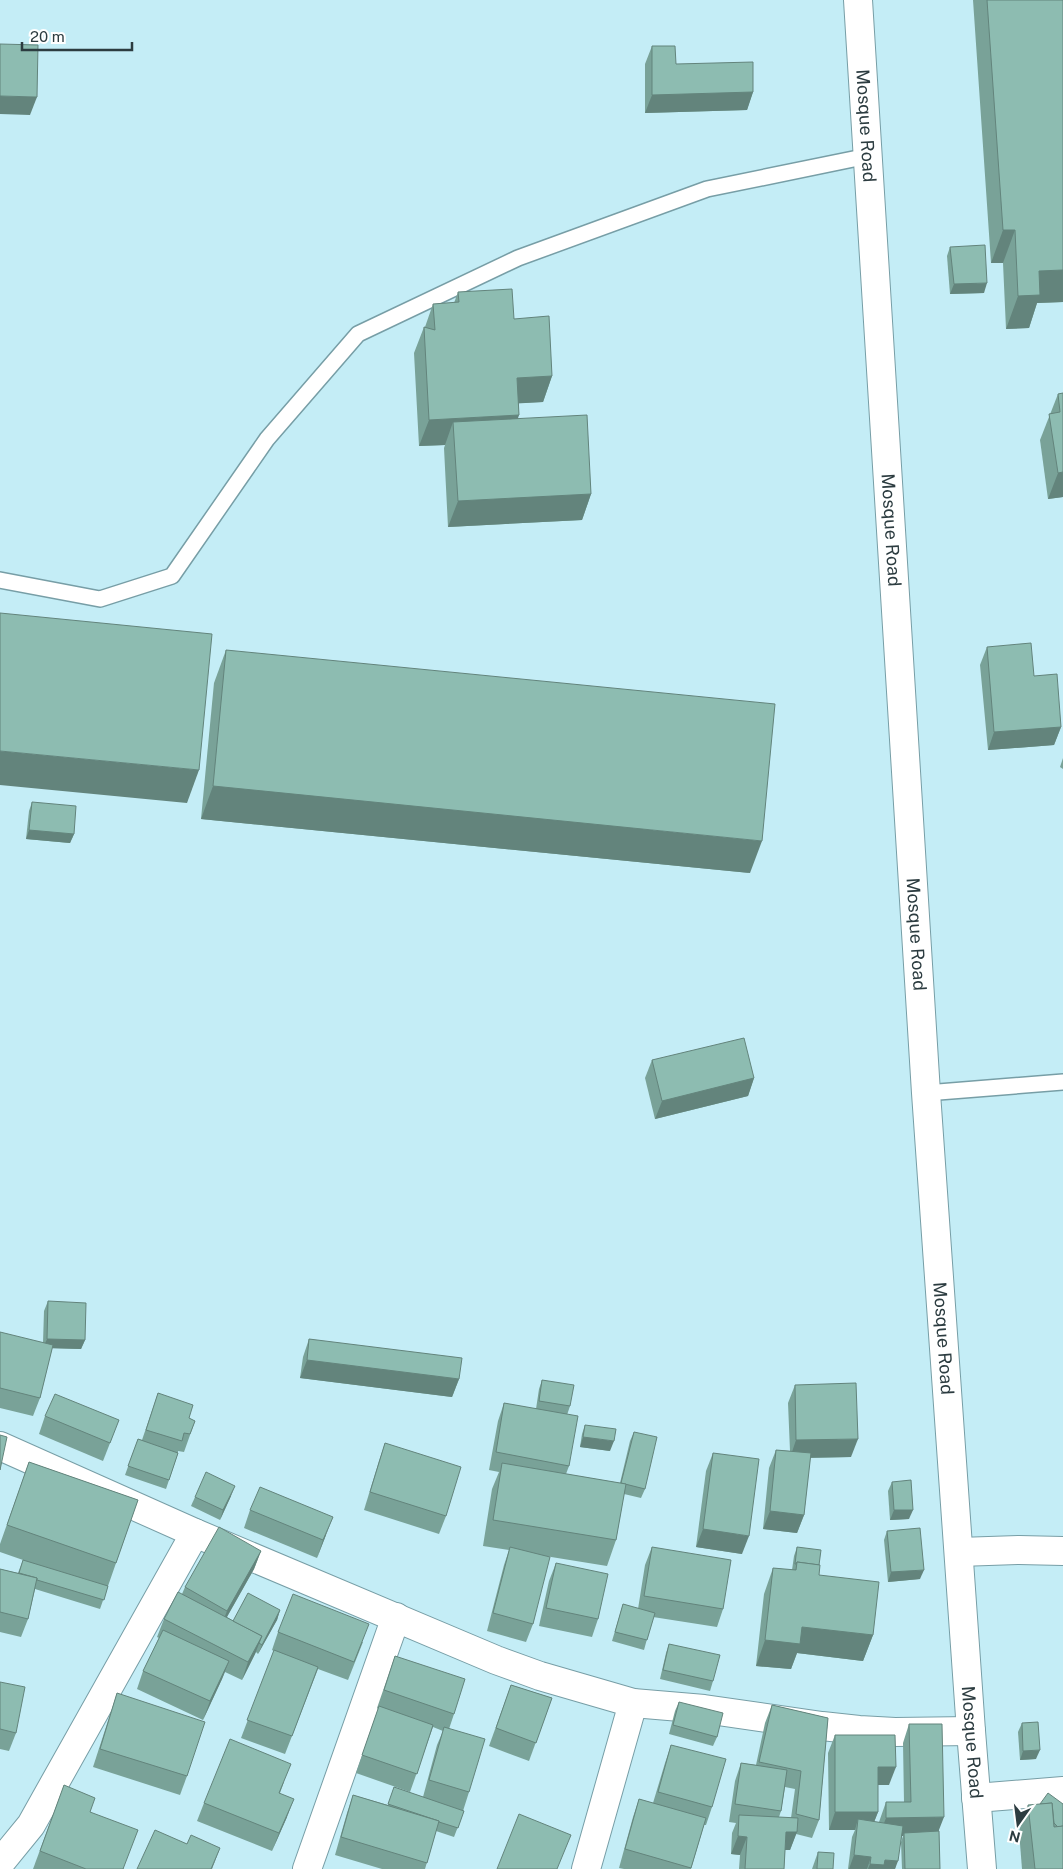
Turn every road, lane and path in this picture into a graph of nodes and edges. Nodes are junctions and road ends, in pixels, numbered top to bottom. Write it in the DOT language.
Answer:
graph roads {
  1 [pos="858,0"];
  2 [pos="868,156"];
  3 [pos="0,580"];
  4 [pos="1063,1082"];
  5 [pos="926,1092"];
  6 [pos="0,1446"];
  7 [pos="195,1533"];
  8 [pos="1063,1551"];
  9 [pos="959,1552"];
  10 [pos="396,1617"];
  11 [pos="633,1703"];
  12 [pos="971,1731"];
  13 [pos="1063,1791"];
  14 [pos="976,1798"];
  15 [pos="0,1863"];
  16 [pos="307,1869"];
  17 [pos="586,1869"];
  18 [pos="982,1869"];
  1 -- 2 [label="street, Mosque Road"];
  2 -- 3 [label="lane"];
  2 -- 5 [label="street, Mosque Road"];
  4 -- 5 [label="lane"];
  5 -- 9 [label="street, Mosque Road"];
  6 -- 7 [label="street"];
  7 -- 10 [label="street"];
  7 -- 15 [label="street"];
  8 -- 9 [label="street"];
  9 -- 12 [label="street, Mosque Road"];
  10 -- 11 [label="street"];
  10 -- 16 [label="street"];
  11 -- 12 [label="street"];
  11 -- 17 [label="street"];
  12 -- 14 [label="street, Mosque Road"];
  13 -- 14 [label="street"];
  14 -- 18 [label="street, Mosque Road"];
}
